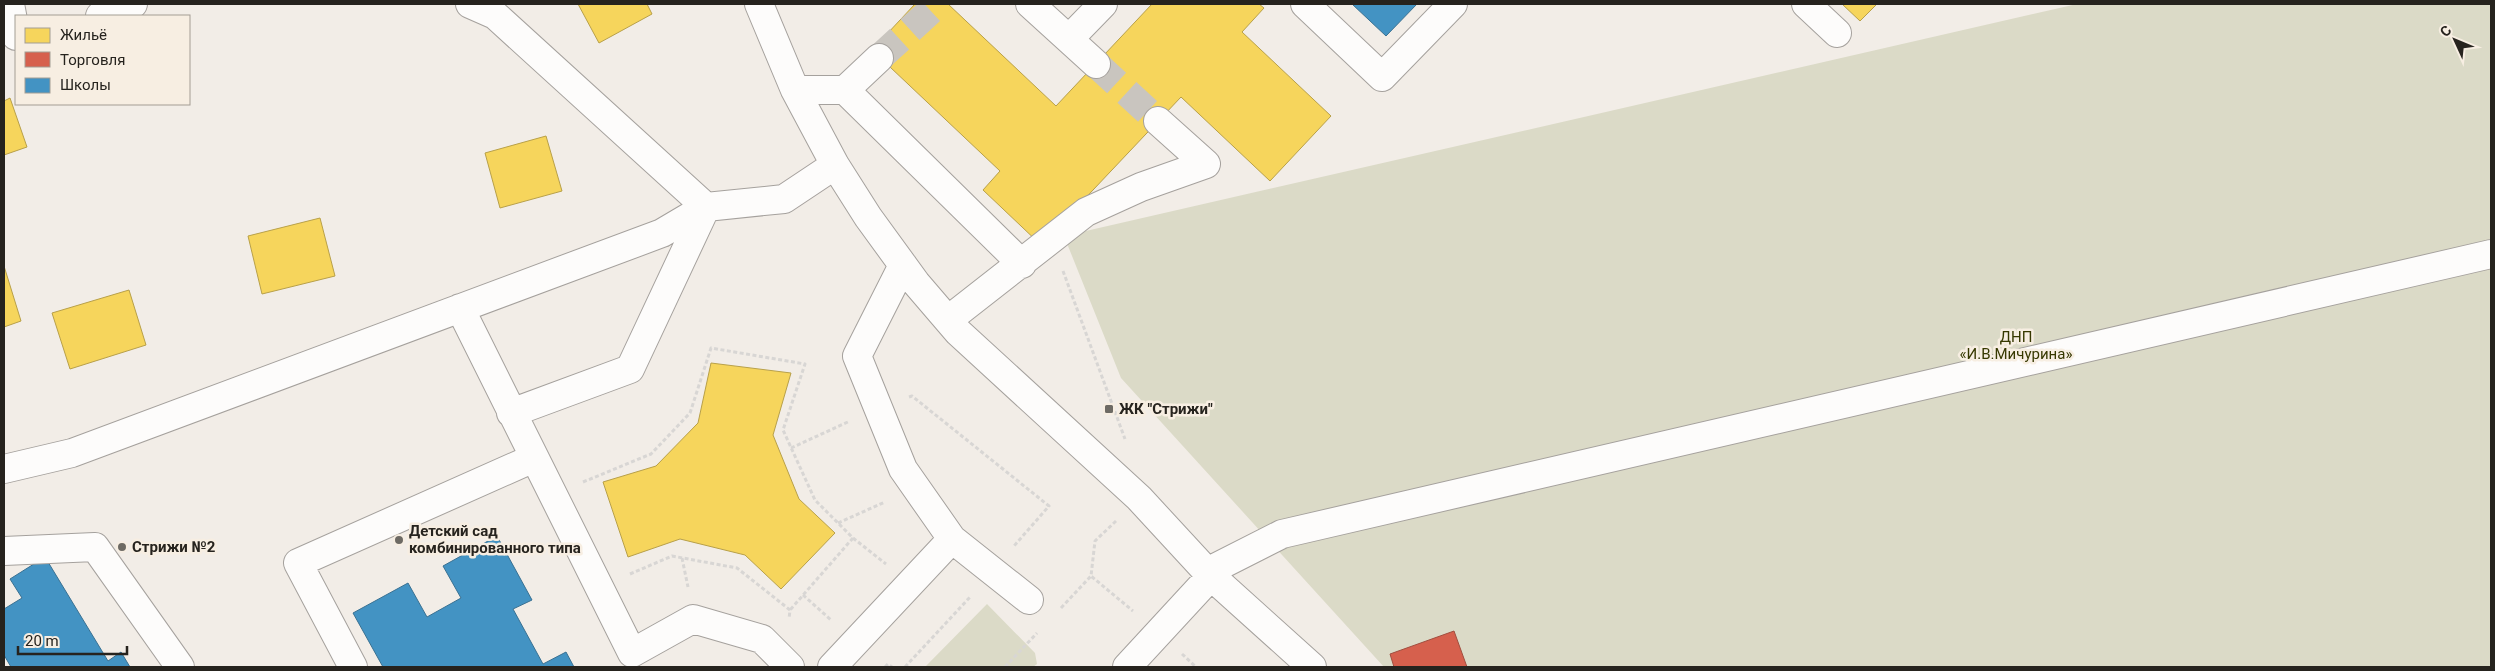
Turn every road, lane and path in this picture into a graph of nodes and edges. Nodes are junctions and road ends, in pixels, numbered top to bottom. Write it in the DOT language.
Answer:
graph roads {
  1 [pos="10,4"];
  2 [pos="133,4"];
  3 [pos="470,4"];
  4 [pos="759,4"];
  5 [pos="1030,4"];
  6 [pos="1103,4"];
  7 [pos="1305,4"];
  8 [pos="1453,4"];
  9 [pos="1806,4"];
  10 [pos="103,15"];
  11 [pos="15,31"];
  12 [pos="1837,33"];
  13 [pos="1069,39"];
  14 [pos="879,58"];
  15 [pos="1096,64"];
  16 [pos="795,90"];
  17 [pos="845,90"];
  18 [pos="1158,121"];
  19 [pos="835,165"];
  20 [pos="706,207"];
  21 [pos="2491,254"];
  22 [pos="1060,263"];
  23 [pos="1022,264"];
  24 [pos="903,265"];
  25 [pos="460,308"];
  26 [pos="948,320"];
  27 [pos="511,412"];
  28 [pos="1128,448"];
  29 [pos="534,458"];
  30 [pos="4,469"];
  31 [pos="916,488"];
  32 [pos="552,494"];
  33 [pos="1139,498"];
  34 [pos="838,523"];
  35 [pos="853,538"];
  36 [pos="952,539"];
  37 [pos="4,551"];
  38 [pos="1209,574"];
  39 [pos="910,583"];
  40 [pos="599,587"];
  41 [pos="1028,600"];
  42 [pos="790,610"];
  43 [pos="1159,633"];
  44 [pos="632,660"];
  45 [pos="787,664"];
  46 [pos="180,667"];
  47 [pos="353,667"];
  48 [pos="832,667"];
  49 [pos="885,667"];
  50 [pos="892,667"];
  51 [pos="1127,667"];
  52 [pos="1196,667"];
  53 [pos="1312,667"];
  1 -- 11 [label="street"];
  2 -- 10 [label="street"];
  3 -- 20 [label="street"];
  4 -- 16 [label="street"];
  5 -- 13 [label="street"];
  6 -- 13 [label="street"];
  7 -- 8 [label="street"];
  9 -- 12 [label="street"];
  13 -- 15 [label="street"];
  14 -- 17 [label="street"];
  16 -- 17 [label="street"];
  16 -- 19 [label="street"];
  17 -- 23 [label="street"];
  18 -- 23 [label="street"];
  19 -- 20 [label="street"];
  19 -- 24 [label="street"];
  20 -- 25 [label="street"];
  20 -- 27 [label="street"];
  21 -- 38 [label="street"];
  22 -- 28 [label="path"];
  23 -- 26 [label="street"];
  24 -- 26 [label="street"];
  24 -- 31 [label="street"];
  25 -- 27 [label="street"];
  25 -- 30 [label="street"];
  26 -- 33 [label="street"];
  27 -- 29 [label="street"];
  29 -- 32 [label="street"];
  29 -- 47 [label="street"];
  31 -- 34 [label="path"];
  31 -- 36 [label="street"];
  32 -- 34 [label="path"];
  32 -- 40 [label="street"];
  33 -- 38 [label="street"];
  33 -- 43 [label="path"];
  34 -- 35 [label="path"];
  35 -- 39 [label="path"];
  35 -- 42 [label="path"];
  36 -- 39 [label="street"];
  36 -- 41 [label="street"];
  37 -- 46 [label="street"];
  38 -- 43 [label="street"];
  38 -- 53 [label="street"];
  39 -- 48 [label="street"];
  40 -- 42 [label="path"];
  40 -- 44 [label="street"];
  42 -- 45 [label="path"];
  43 -- 51 [label="street"];
  43 -- 52 [label="path"];
  44 -- 45 [label="street"];
  49 -- 50 [label="path"];
}
